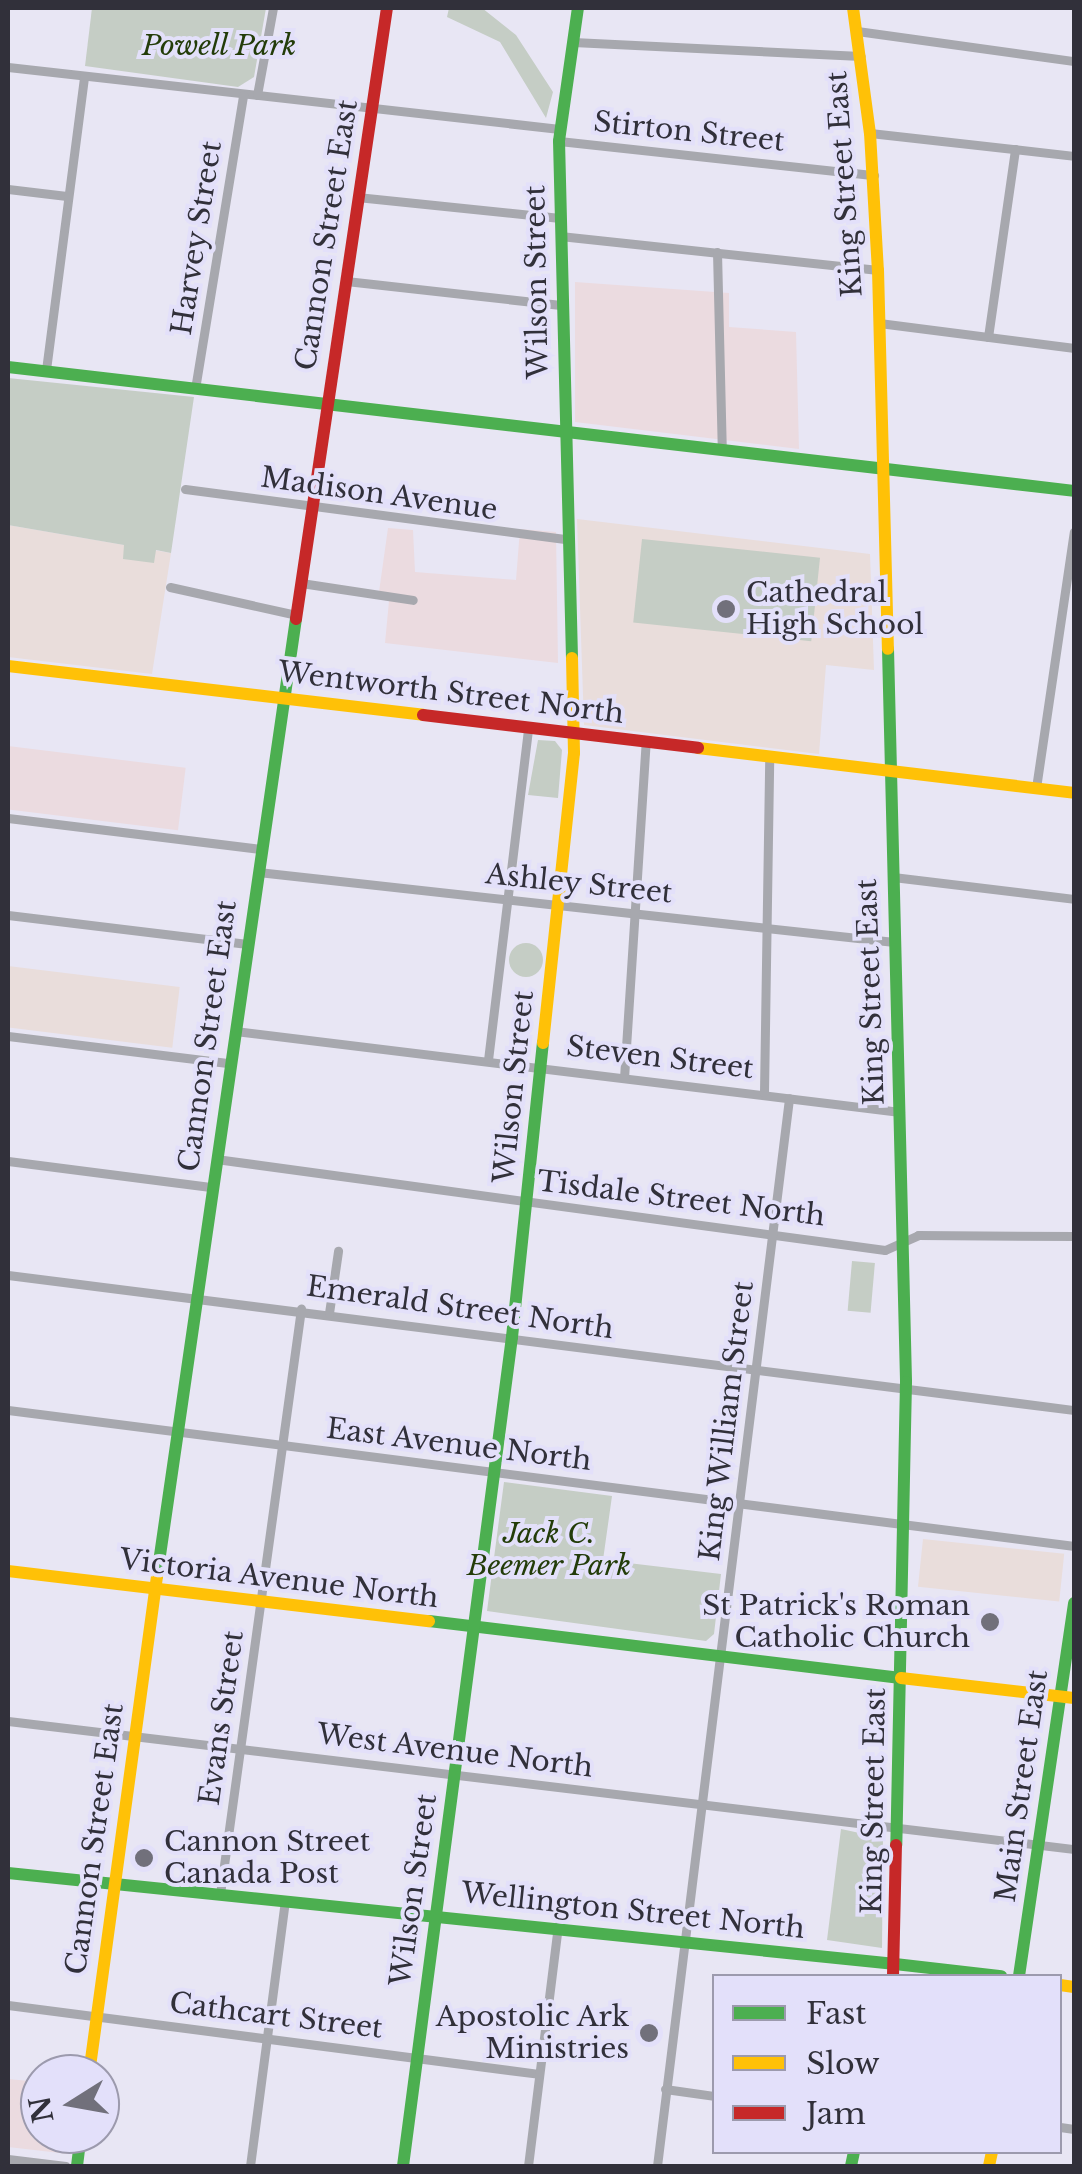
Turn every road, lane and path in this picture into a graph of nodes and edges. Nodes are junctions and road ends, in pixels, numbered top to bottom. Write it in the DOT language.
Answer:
graph roads {
  1 [pos="272,8"];
  2 [pos="387,8"];
  3 [pos="578,8"];
  4 [pos="853,8"];
  5 [pos="857,30"];
  6 [pos="572,42"];
  7 [pos="861,56"];
  8 [pos="1074,61"];
  9 [pos="8,66"];
  10 [pos="84,76"];
  11 [pos="243,95"];
  12 [pos="257,95"];
  13 [pos="371,109"];
  14 [pos="870,134"];
  15 [pos="560,135"];
  16 [pos="1014,149"];
  17 [pos="1074,156"];
  18 [pos="874,175"];
  19 [pos="8,189"];
  20 [pos="67,196"];
  21 [pos="357,197"];
  22 [pos="560,218"];
  23 [pos="560,236"];
  24 [pos="717,252"];
  25 [pos="878,270"];
  26 [pos="346,281"];
  27 [pos="561,304"];
  28 [pos="879,323"];
  29 [pos="988,337"];
  30 [pos="1074,348"];
  31 [pos="8,366"];
  32 [pos="46,370"];
  33 [pos="196,389"];
  34 [pos="326,404"];
  35 [pos="565,432"];
  36 [pos="722,450"];
  37 [pos="882,468"];
  38 [pos="184,489"];
  39 [pos="1074,491"];
  40 [pos="312,508"];
  41 [pos="1074,532"];
  42 [pos="567,540"];
  43 [pos="301,583"];
  44 [pos="170,586"];
  45 [pos="412,600"];
  46 [pos="296,616"];
  47 [pos="8,666"];
  48 [pos="284,700"];
  49 [pos="528,728"];
  50 [pos="574,733"];
  51 [pos="646,741"];
  52 [pos="769,756"];
  53 [pos="890,770"];
  54 [pos="1036,788"];
  55 [pos="1074,793"];
  56 [pos="8,818"];
  57 [pos="262,850"];
  58 [pos="258,872"];
  59 [pos="893,877"];
  60 [pos="508,899"];
  61 [pos="1074,899"];
  62 [pos="558,904"];
  63 [pos="634,913"];
  64 [pos="8,915"];
  65 [pos="767,927"];
  66 [pos="894,942"];
  67 [pos="248,944"];
  68 [pos="234,1031"];
  69 [pos="8,1036"];
  70 [pos="488,1060"];
  71 [pos="229,1064"];
  72 [pos="543,1067"];
  73 [pos="624,1078"];
  74 [pos="764,1092"];
  75 [pos="789,1098"];
  76 [pos="900,1112"];
  77 [pos="216,1159"];
  78 [pos="8,1161"];
  79 [pos="212,1187"];
  80 [pos="527,1202"];
  81 [pos="772,1235"];
  82 [pos="1074,1236"];
  83 [pos="902,1244"];
  84 [pos="338,1252"];
  85 [pos="8,1274"];
  86 [pos="195,1296"];
  87 [pos="300,1310"];
  88 [pos="329,1313"];
  89 [pos="512,1337"];
  90 [pos="755,1370"];
  91 [pos="906,1390"];
  92 [pos="8,1410"];
  93 [pos="1074,1410"];
  94 [pos="176,1432"];
  95 [pos="281,1445"];
  96 [pos="495,1472"];
  97 [pos="739,1504"];
  98 [pos="904,1526"];
  99 [pos="1074,1546"];
  100 [pos="8,1571"];
  101 [pos="154,1589"];
  102 [pos="260,1602"];
  103 [pos="1074,1603"];
  104 [pos="472,1628"];
  105 [pos="721,1656"];
  106 [pos="902,1678"];
  107 [pos="1068,1697"];
  108 [pos="8,1721"];
  109 [pos="133,1736"];
  110 [pos="240,1748"];
  111 [pos="455,1773"];
  112 [pos="701,1804"];
  113 [pos="898,1826"];
  114 [pos="1040,1844"];
  115 [pos="1074,1849"];
  116 [pos="8,1873"];
  117 [pos="114,1883"];
  118 [pos="220,1894"];
  119 [pos="284,1900"];
  120 [pos="437,1916"];
  121 [pos="558,1926"];
  122 [pos="686,1940"];
  123 [pos="894,1970"];
  124 [pos="966,1974"];
  125 [pos="1019,1974"];
  126 [pos="8,2005"];
  127 [pos="96,2016"];
  128 [pos="266,2038"];
  129 [pos="91,2054"];
  130 [pos="418,2057"];
  131 [pos="539,2074"];
  132 [pos="665,2089"];
  133 [pos="712,2096"];
  134 [pos="8,2160"];
  135 [pos="66,2166"];
  136 [pos="250,2166"];
  137 [pos="403,2166"];
  138 [pos="528,2166"];
  139 [pos="657,2166"];
  1 -- 12 [label="street"];
  2 -- 13 [label="main road, Cannon Street East"];
  3 -- 6 [label="main road, Wilson Street"];
  4 -- 5 [label="main road, King Street East"];
  5 -- 7 [label="main road, King Street East"];
  5 -- 8 [label="street"];
  6 -- 7 [label="street"];
  6 -- 15 [label="main road, Wilson Street"];
  7 -- 14 [label="main road, King Street East"];
  9 -- 10 [label="street, Stirton Street"];
  10 -- 11 [label="street, Stirton Street"];
  10 -- 20 [label="street"];
  11 -- 12 [label="street, Stirton Street"];
  11 -- 33 [label="street, Harvey Street"];
  12 -- 13 [label="street, Stirton Street"];
  13 -- 15 [label="street, Stirton Street"];
  13 -- 21 [label="main road, Cannon Street East"];
  14 -- 16 [label="street"];
  14 -- 18 [label="main road, King Street East"];
  15 -- 18 [label="street, Stirton Street"];
  15 -- 22 [label="main road, Wilson Street"];
  16 -- 17 [label="street"];
  16 -- 29 [label="street"];
  18 -- 25 [label="main road, King Street East"];
  19 -- 20 [label="street"];
  20 -- 32 [label="street"];
  21 -- 22 [label="street"];
  21 -- 26 [label="main road, Cannon Street East"];
  22 -- 23 [label="main road, Wilson Street"];
  23 -- 24 [label="street"];
  23 -- 27 [label="main road, Wilson Street"];
  24 -- 25 [label="street"];
  24 -- 36 [label="street"];
  25 -- 28 [label="main road, King Street East"];
  26 -- 27 [label="street"];
  26 -- 34 [label="main road, Cannon Street East"];
  27 -- 35 [label="main road, Wilson Street"];
  28 -- 29 [label="street"];
  28 -- 37 [label="main road, King Street East"];
  29 -- 30 [label="street"];
  31 -- 32 [label="main road"];
  32 -- 33 [label="main road"];
  33 -- 34 [label="main road"];
  34 -- 35 [label="main road"];
  34 -- 40 [label="main road, Cannon Street East"];
  35 -- 36 [label="main road"];
  35 -- 42 [label="main road, Wilson Street"];
  36 -- 37 [label="main road"];
  37 -- 39 [label="main road"];
  37 -- 53 [label="main road, King Street East"];
  38 -- 40 [label="street, Madison Avenue"];
  40 -- 42 [label="street, Madison Avenue"];
  40 -- 43 [label="main road, Cannon Street East"];
  41 -- 54 [label="street"];
  42 -- 50 [label="main road, Wilson Street"];
  43 -- 45 [label="street"];
  43 -- 46 [label="main road, Cannon Street East"];
  44 -- 46 [label="street"];
  46 -- 48 [label="main road, Cannon Street East"];
  47 -- 48 [label="main road, Wentworth Street North"];
  48 -- 49 [label="main road, Wentworth Street North"];
  48 -- 57 [label="main road, Cannon Street East"];
  49 -- 50 [label="main road, Wentworth Street North"];
  49 -- 60 [label="street"];
  50 -- 51 [label="main road, Wentworth Street North"];
  50 -- 62 [label="main road, Wilson Street"];
  51 -- 52 [label="main road, Wentworth Street North"];
  51 -- 63 [label="street"];
  52 -- 53 [label="main road, Wentworth Street North"];
  52 -- 65 [label="street"];
  53 -- 54 [label="main road, Wentworth Street North"];
  53 -- 59 [label="main road, King Street East"];
  54 -- 55 [label="main road, Wentworth Street North"];
  56 -- 57 [label="street"];
  57 -- 58 [label="main road, Cannon Street East"];
  58 -- 60 [label="street, Ashley Street"];
  58 -- 67 [label="main road, Cannon Street East"];
  59 -- 61 [label="street"];
  59 -- 66 [label="main road, King Street East"];
  60 -- 62 [label="street, Ashley Street"];
  60 -- 70 [label="street"];
  62 -- 63 [label="street, Ashley Street"];
  62 -- 72 [label="main road, Wilson Street"];
  63 -- 65 [label="street, Ashley Street"];
  63 -- 73 [label="street"];
  64 -- 67 [label="street"];
  65 -- 66 [label="street, Ashley Street"];
  65 -- 74 [label="street"];
  66 -- 76 [label="main road, King Street East"];
  67 -- 68 [label="main road, Cannon Street East"];
  68 -- 70 [label="street, Steven Street"];
  68 -- 71 [label="main road, Cannon Street East"];
  69 -- 71 [label="street"];
  70 -- 72 [label="street, Steven Street"];
  71 -- 77 [label="main road, Cannon Street East"];
  72 -- 73 [label="street, Steven Street"];
  72 -- 80 [label="main road, Wilson Street"];
  73 -- 74 [label="street, Steven Street"];
  74 -- 75 [label="street, Steven Street"];
  75 -- 76 [label="street, Steven Street"];
  75 -- 81 [label="street, King William Street"];
  76 -- 83 [label="main road, King Street East"];
  77 -- 79 [label="main road, Cannon Street East"];
  77 -- 80 [label="street, Tisdale Street North"];
  78 -- 79 [label="street"];
  79 -- 86 [label="main road, Cannon Street East"];
  80 -- 81 [label="street, Tisdale Street North"];
  80 -- 89 [label="main road, Wilson Street"];
  81 -- 83 [label="street, Tisdale Street North"];
  81 -- 90 [label="street, King William Street"];
  82 -- 83 [label="street, Tisdale Street North"];
  83 -- 91 [label="main road, King Street East"];
  84 -- 88 [label="street"];
  85 -- 86 [label="street, Emerald Street North"];
  86 -- 87 [label="street, Emerald Street North"];
  86 -- 94 [label="main road, Cannon Street East"];
  87 -- 88 [label="street, Emerald Street North"];
  87 -- 95 [label="street, Evans Street"];
  88 -- 89 [label="street, Emerald Street North"];
  89 -- 90 [label="street, Emerald Street North"];
  89 -- 96 [label="main road, Wilson Street"];
  90 -- 91 [label="street, Emerald Street North"];
  90 -- 97 [label="street, King William Street"];
  91 -- 93 [label="street, Emerald Street North"];
  91 -- 98 [label="main road, King Street East"];
  92 -- 94 [label="street, East Avenue North"];
  94 -- 95 [label="street, East Avenue North"];
  94 -- 101 [label="main road, Cannon Street East"];
  95 -- 96 [label="street, East Avenue North"];
  95 -- 102 [label="street, Evans Street"];
  96 -- 97 [label="street, East Avenue North"];
  96 -- 104 [label="main road, Wilson Street"];
  97 -- 98 [label="street, East Avenue North"];
  97 -- 105 [label="street, King William Street"];
  98 -- 99 [label="street, East Avenue North"];
  98 -- 106 [label="main road, King Street East"];
  100 -- 101 [label="main road, Victoria Avenue North"];
  101 -- 102 [label="main road, Victoria Avenue North"];
  101 -- 109 [label="main road, Cannon Street East"];
  102 -- 104 [label="main road, Victoria Avenue North"];
  102 -- 110 [label="street, Evans Street"];
  103 -- 107 [label="main road, Main Street East"];
  104 -- 105 [label="main road, Victoria Avenue North"];
  104 -- 111 [label="main road, Wilson Street"];
  105 -- 106 [label="main road, Victoria Avenue North"];
  105 -- 112 [label="street, King William Street"];
  106 -- 107 [label="main road, Victoria Avenue North"];
  106 -- 113 [label="main road, King Street East"];
  107 -- 114 [label="main road, Main Street East"];
  108 -- 109 [label="street, West Avenue North"];
  109 -- 110 [label="street, West Avenue North"];
  109 -- 117 [label="main road, Cannon Street East"];
  110 -- 111 [label="street, West Avenue North"];
  110 -- 118 [label="street, Evans Street"];
  111 -- 112 [label="street, West Avenue North"];
  111 -- 120 [label="main road, Wilson Street"];
  112 -- 113 [label="street, West Avenue North"];
  112 -- 122 [label="street, King William Street"];
  113 -- 114 [label="street, West Avenue North"];
  113 -- 123 [label="main road, King Street East"];
  114 -- 115 [label="street, West Avenue North"];
  114 -- 125 [label="main road, Main Street East"];
  116 -- 117 [label="main road, Wellington Street North"];
  117 -- 118 [label="main road, Wellington Street North"];
  117 -- 127 [label="main road, Cannon Street East"];
  118 -- 119 [label="main road, Wellington Street North"];
  119 -- 120 [label="main road, Wellington Street North"];
  119 -- 128 [label="street"];
  120 -- 121 [label="main road, Wellington Street North"];
  120 -- 130 [label="main road, Wilson Street"];
  121 -- 122 [label="main road, Wellington Street North"];
  121 -- 131 [label="street"];
  122 -- 123 [label="main road, Wellington Street North"];
  122 -- 132 [label="street, King William Street"];
  123 -- 124 [label="main road, Wellington Street North"];
  126 -- 127 [label="street, Cathcart Street"];
  127 -- 128 [label="street, Cathcart Street"];
  127 -- 129 [label="main road, Cannon Street East"];
  128 -- 130 [label="street, Cathcart Street"];
  128 -- 136 [label="street"];
  130 -- 131 [label="street, Cathcart Street"];
  130 -- 137 [label="main road, Wilson Street"];
  131 -- 138 [label="street"];
  132 -- 133 [label="street"];
  132 -- 139 [label="street, King William Street"];
  134 -- 135 [label="street"];
}
